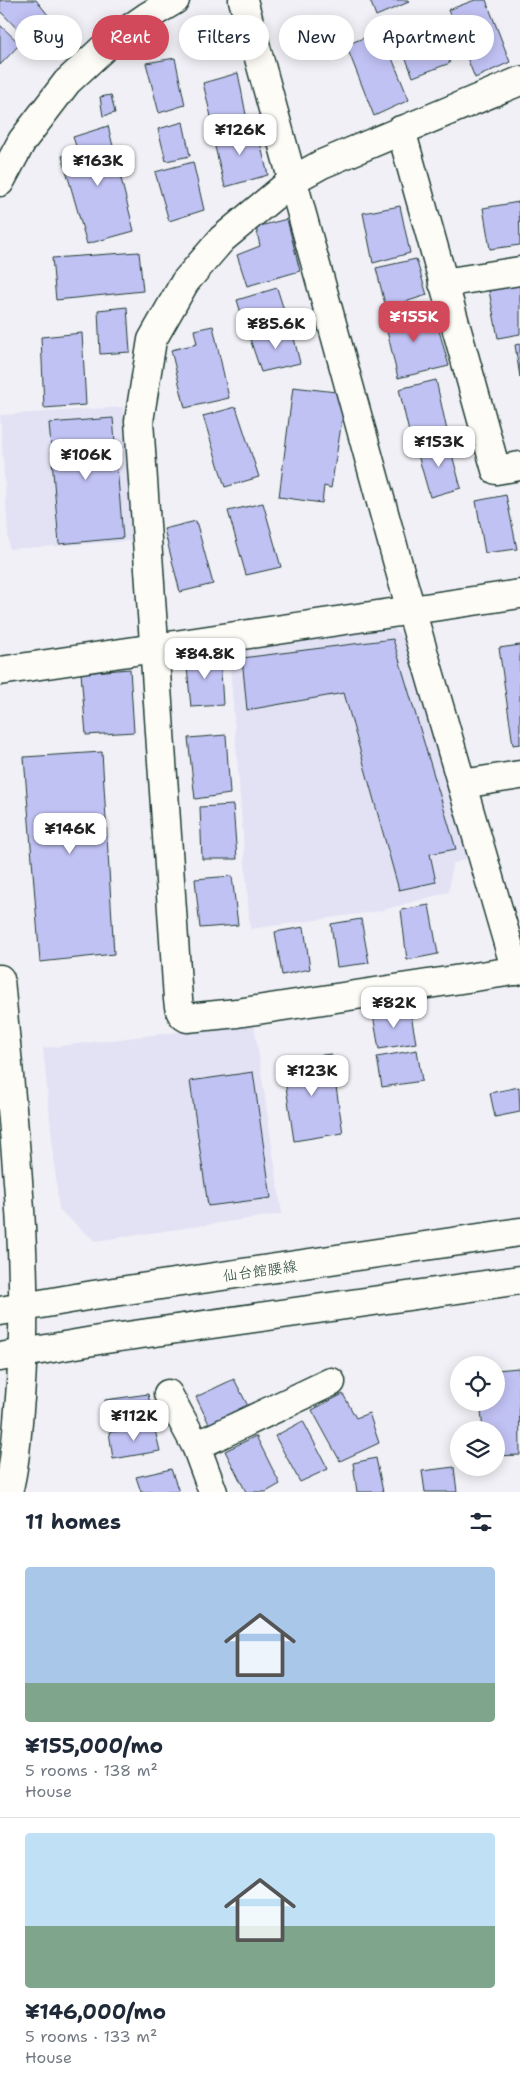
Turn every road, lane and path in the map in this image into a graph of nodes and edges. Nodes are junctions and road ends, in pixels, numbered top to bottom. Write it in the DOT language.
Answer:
graph roads {
  1 [pos="175,0"];
  2 [pos="243,0"];
  3 [pos="520,81"];
  4 [pos="401,130"];
  5 [pos="293,180"];
  6 [pos="0,182"];
  7 [pos="520,270"];
  8 [pos="443,283"];
  9 [pos="520,466"];
  10 [pos="520,594"];
  11 [pos="411,610"];
  12 [pos="155,648"];
  13 [pos="0,671"];
  14 [pos="520,775"];
  15 [pos="462,784"];
  16 [pos="518,971"];
  17 [pos="0,979"];
  18 [pos="520,1232"];
  19 [pos="520,1280"];
  20 [pos="12,1310"];
  21 [pos="12,1355"];
  22 [pos="330,1382"];
  23 [pos="168,1394"];
  24 [pos="9,1428"];
  25 [pos="196,1446"];
  26 [pos="8,1492"];
  27 [pos="213,1492"];
  1 -- 6 [label="street"];
  2 -- 5 [label="street"];
  3 -- 4 [label="street"];
  4 -- 5 [label="street"];
  4 -- 8 [label="street"];
  5 -- 11 [label="street"];
  5 -- 12 [label="street"];
  7 -- 8 [label="street"];
  8 -- 9 [label="street"];
  10 -- 11 [label="street"];
  11 -- 12 [label="street"];
  11 -- 15 [label="street"];
  12 -- 13 [label="street"];
  12 -- 16 [label="street"];
  14 -- 15 [label="street"];
  15 -- 16 [label="street"];
  17 -- 20 [label="street"];
  18 -- 20 [label="street, 仙台館腰線"];
  19 -- 21 [label="street"];
  20 -- 21 [label="street"];
  21 -- 24 [label="street"];
  22 -- 25 [label="street"];
  23 -- 25 [label="street"];
  24 -- 26 [label="street"];
  25 -- 27 [label="street"];
}
